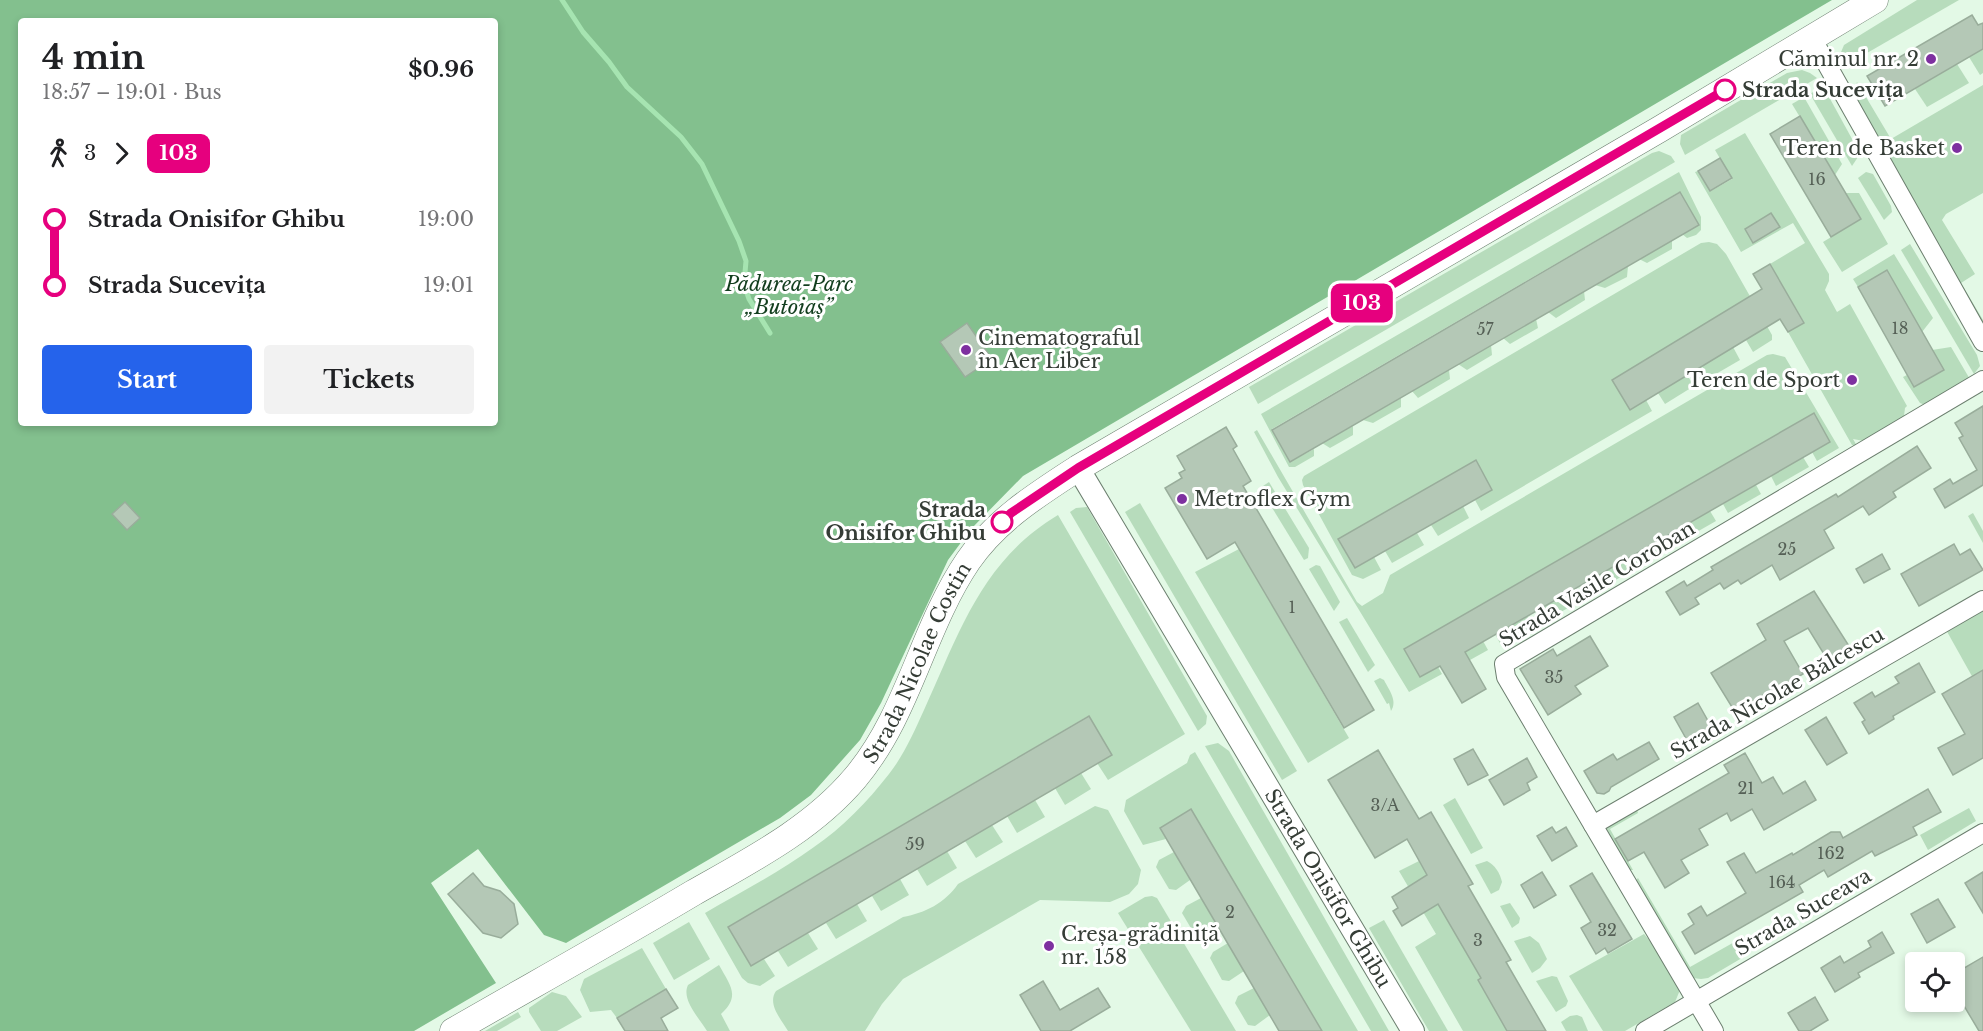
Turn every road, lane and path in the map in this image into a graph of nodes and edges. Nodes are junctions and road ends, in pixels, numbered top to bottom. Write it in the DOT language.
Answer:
graph roads {
  1 [pos="1875,0"];
  2 [pos="1812,38"];
  3 [pos="1983,342"];
  4 [pos="1983,380"];
  5 [pos="1078,468"];
  6 [pos="1983,600"];
  7 [pos="1593,825"];
  8 [pos="1983,833"];
  9 [pos="1696,1001"];
  10 [pos="453,1031"];
  11 [pos="1413,1031"];
  12 [pos="1645,1031"];
  13 [pos="1714,1031"];
  1 -- 2 [label="main road, Strada Nicolae Costin"];
  2 -- 3 [label="street"];
  2 -- 5 [label="main road, Strada Nicolae Costin"];
  4 -- 7 [label="street, Strada Vasile Coroban"];
  5 -- 10 [label="main road, Strada Nicolae Costin"];
  5 -- 11 [label="street, Strada Onisifor Ghibu"];
  6 -- 7 [label="street, Strada Nicolae Bălcescu"];
  7 -- 9 [label="street, Strada Vasile Coroban"];
  8 -- 9 [label="street, Strada Suceava"];
  9 -- 12 [label="street, Strada Suceava"];
  9 -- 13 [label="street, Strada Vasile Coroban"];
}
